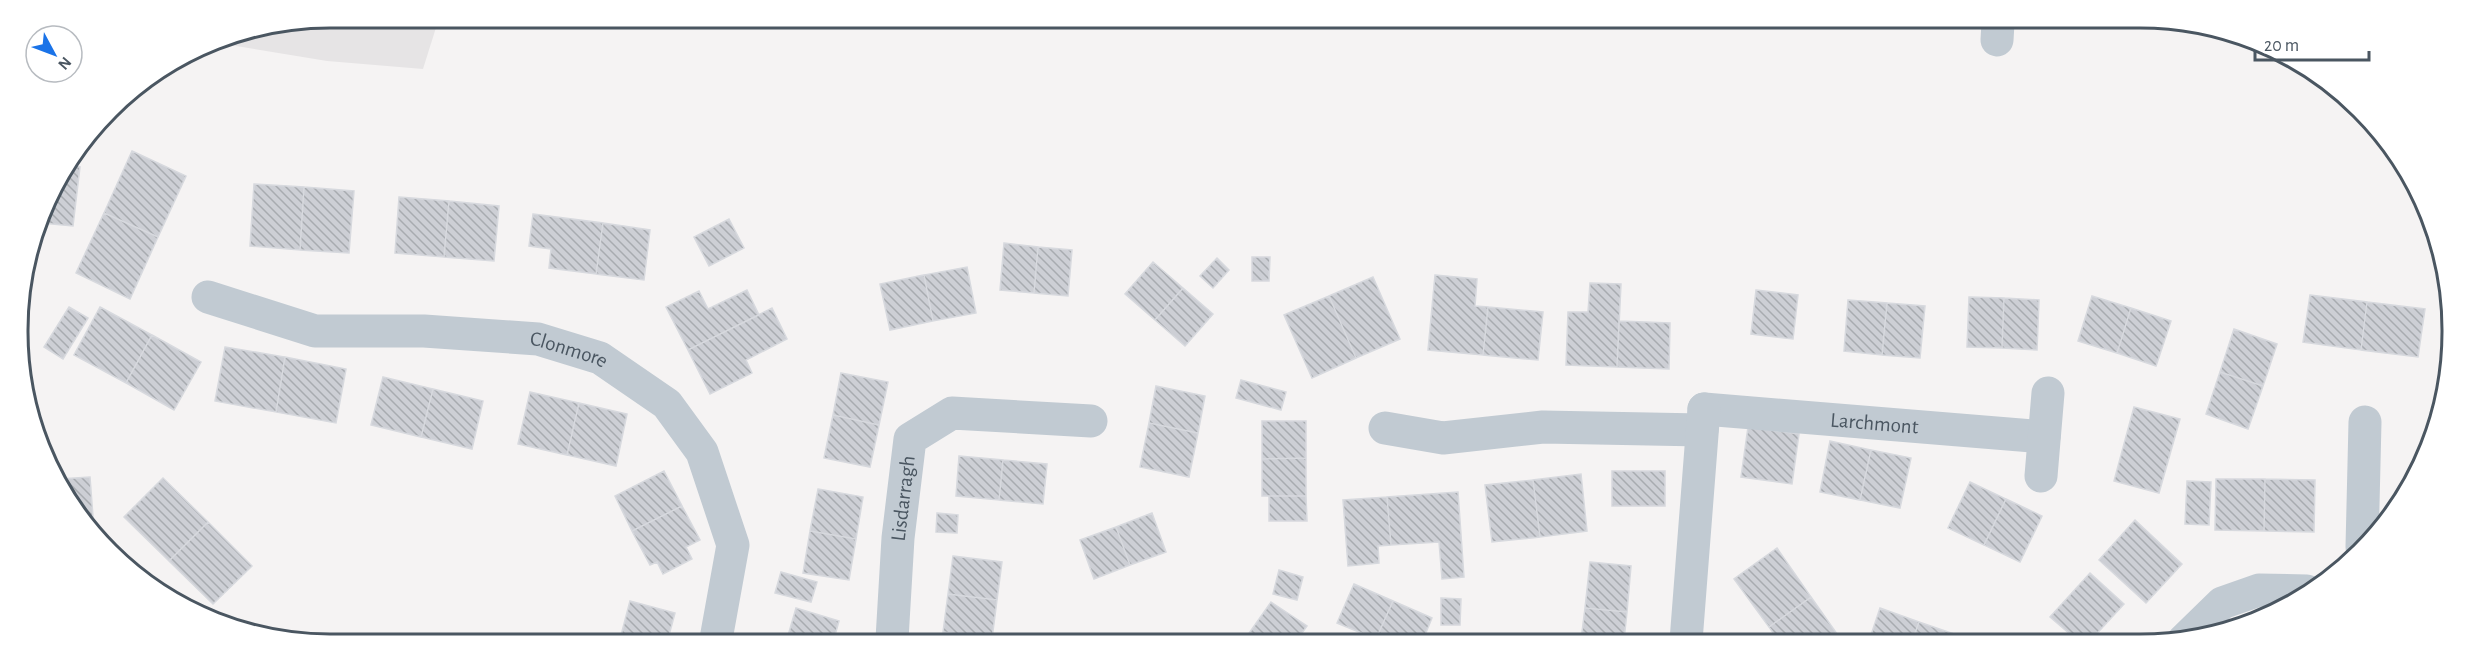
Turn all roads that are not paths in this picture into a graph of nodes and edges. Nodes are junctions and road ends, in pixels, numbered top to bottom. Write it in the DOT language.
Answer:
graph roads {
  1 [pos="207,297"];
  2 [pos="2048,393"];
  3 [pos="1704,409"];
  4 [pos="1091,421"];
  5 [pos="2365,422"];
  6 [pos="1385,428"];
  7 [pos="2044,437"];
  8 [pos="2041,476"];
  9 [pos="2362,535"];
  10 [pos="2295,591"];
  11 [pos="2196,628"];
  12 [pos="717,634"];
  13 [pos="892,634"];
  14 [pos="1686,634"];
  1 -- 12 [label="street, Clonmore"];
  2 -- 7 [label="street"];
  3 -- 6 [label="street, Larchmont"];
  3 -- 7 [label="street, Larchmont"];
  3 -- 14 [label="street"];
  4 -- 13 [label="street, Lisdarragh"];
  5 -- 9 [label="street"];
  7 -- 8 [label="street"];
  10 -- 11 [label="street"];
}
